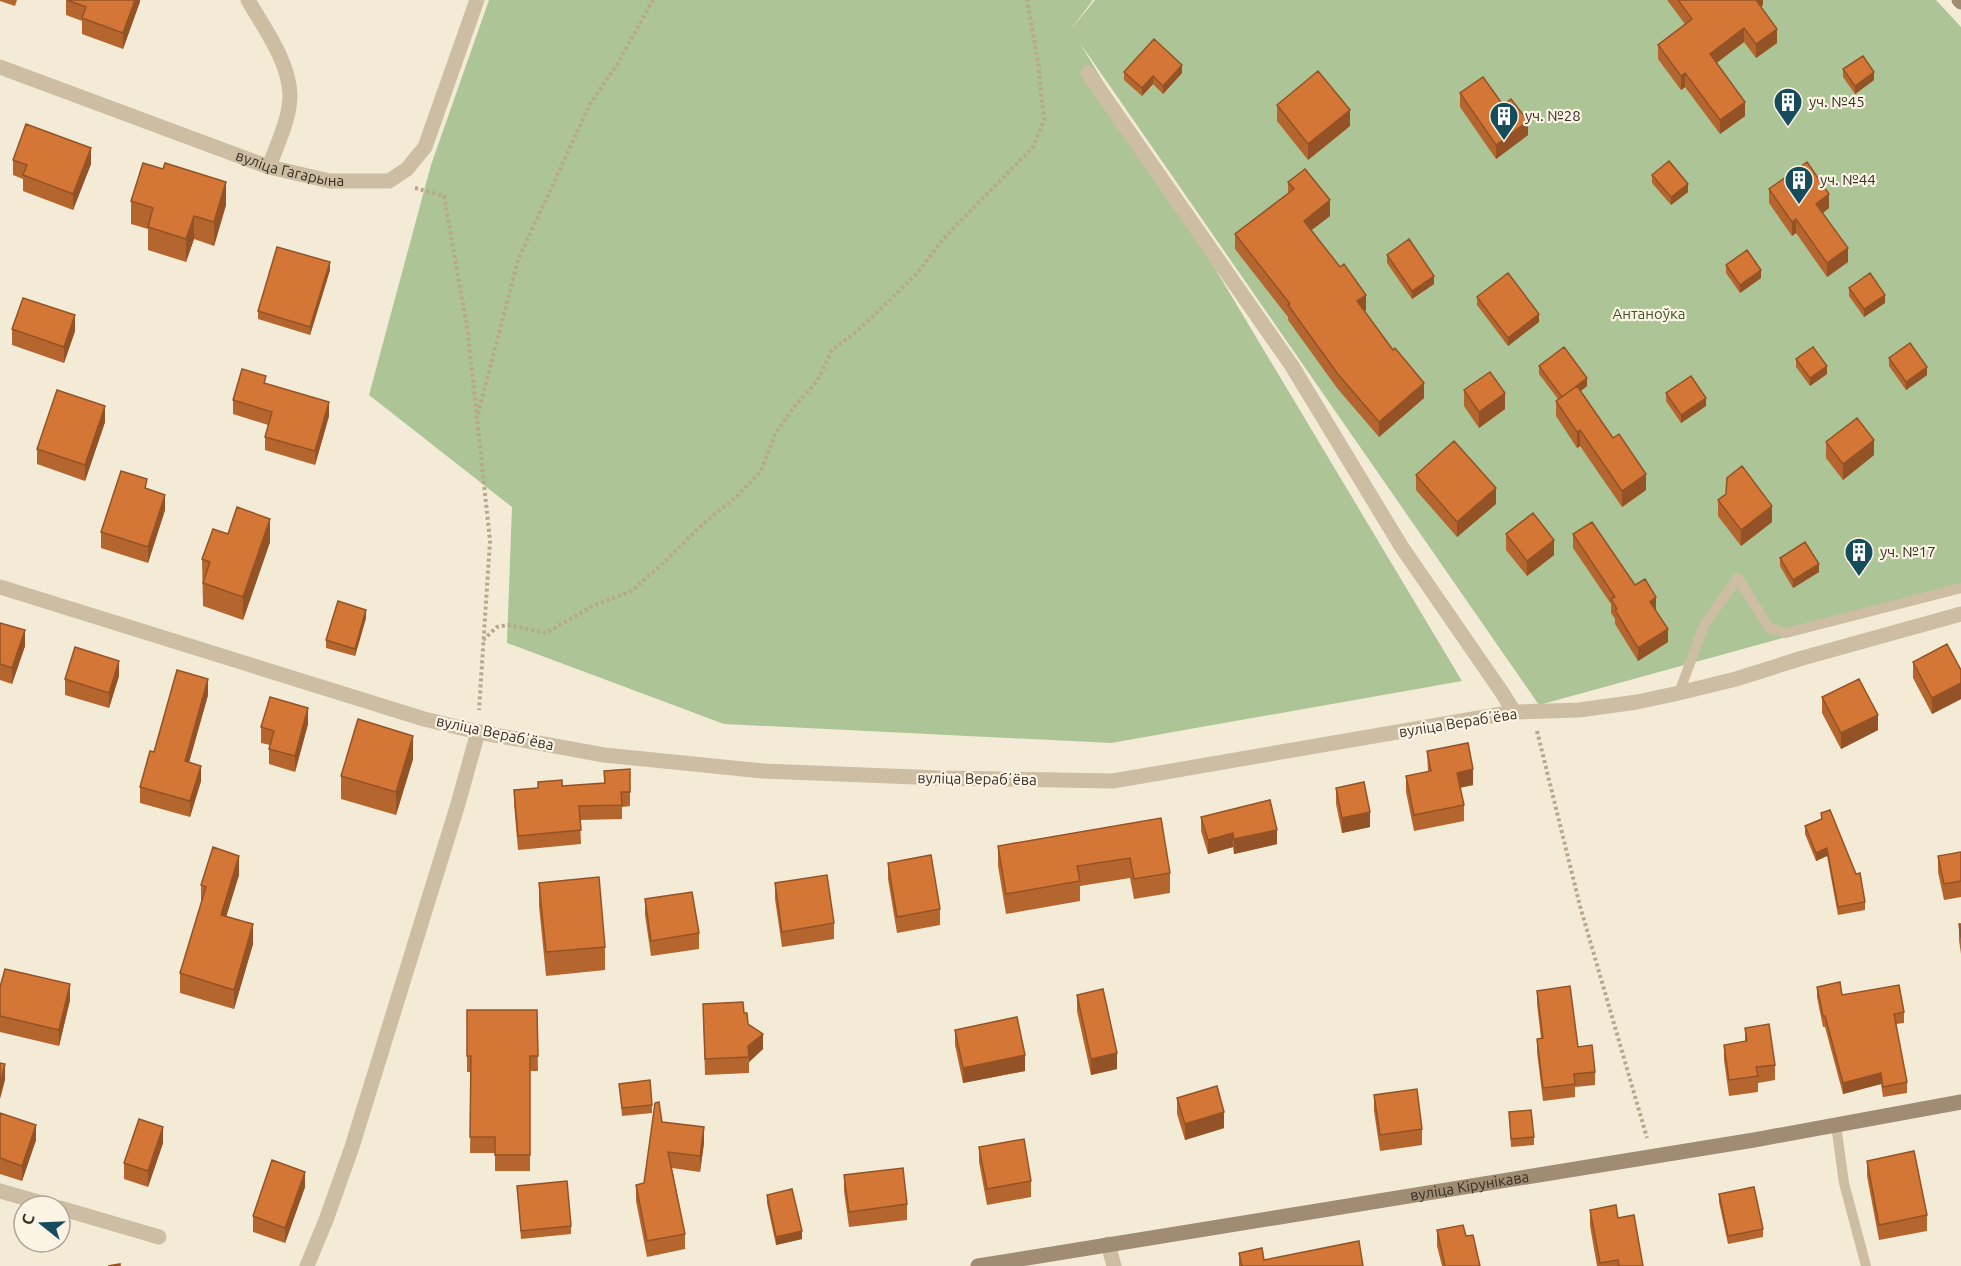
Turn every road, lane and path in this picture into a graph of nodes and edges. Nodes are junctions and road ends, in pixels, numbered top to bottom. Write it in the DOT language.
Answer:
graph roads {
  1 [pos="248,0"];
  2 [pos="477,0"];
  3 [pos="653,0"];
  4 [pos="1027,0"];
  5 [pos="0,67"];
  6 [pos="1088,73"];
  7 [pos="269,167"];
  8 [pos="389,181"];
  9 [pos="477,418"];
  10 [pos="0,587"];
  11 [pos="1961,588"];
  12 [pos="1961,614"];
  13 [pos="483,640"];
  14 [pos="1679,693"];
  15 [pos="1514,712"];
  16 [pos="1533,712"];
  17 [pos="478,732"];
  18 [pos="1961,1102"];
  19 [pos="1836,1125"];
  20 [pos="1652,1156"];
  21 [pos="72,1212"];
  22 [pos="159,1237"];
  23 [pos="1108,1244"];
  24 [pos="307,1266"];
  25 [pos="978,1266"];
  26 [pos="1114,1266"];
  27 [pos="1866,1266"];
  1 -- 7 [label="street"];
  2 -- 8 [label="street"];
  3 -- 9 [label="path"];
  4 -- 13 [label="path"];
  5 -- 7 [label="street, вуліца Гагарына"];
  6 -- 15 [label="street"];
  7 -- 8 [label="street, вуліца Гагарына"];
  8 -- 9 [label="path"];
  9 -- 13 [label="path"];
  10 -- 17 [label="street, вуліца Верабʼёва"];
  11 -- 14 [label="lane"];
  12 -- 14 [label="street, вуліца Верабʼёва"];
  13 -- 17 [label="path"];
  14 -- 16 [label="street, вуліца Верабʼёва"];
  15 -- 16 [label="street, вуліца Верабʼёва"];
  15 -- 17 [label="street, вуліца Верабʼёва"];
  16 -- 20 [label="path"];
  17 -- 24 [label="street"];
  18 -- 19 [label="street, вуліца Кірунікава"];
  19 -- 20 [label="street, вуліца Кірунікава"];
  19 -- 27 [label="lane"];
  20 -- 23 [label="street, вуліца Кірунікава"];
  21 -- 22 [label="street"];
  23 -- 25 [label="street, вуліца Кірунікава"];
  23 -- 26 [label="street"];
}
